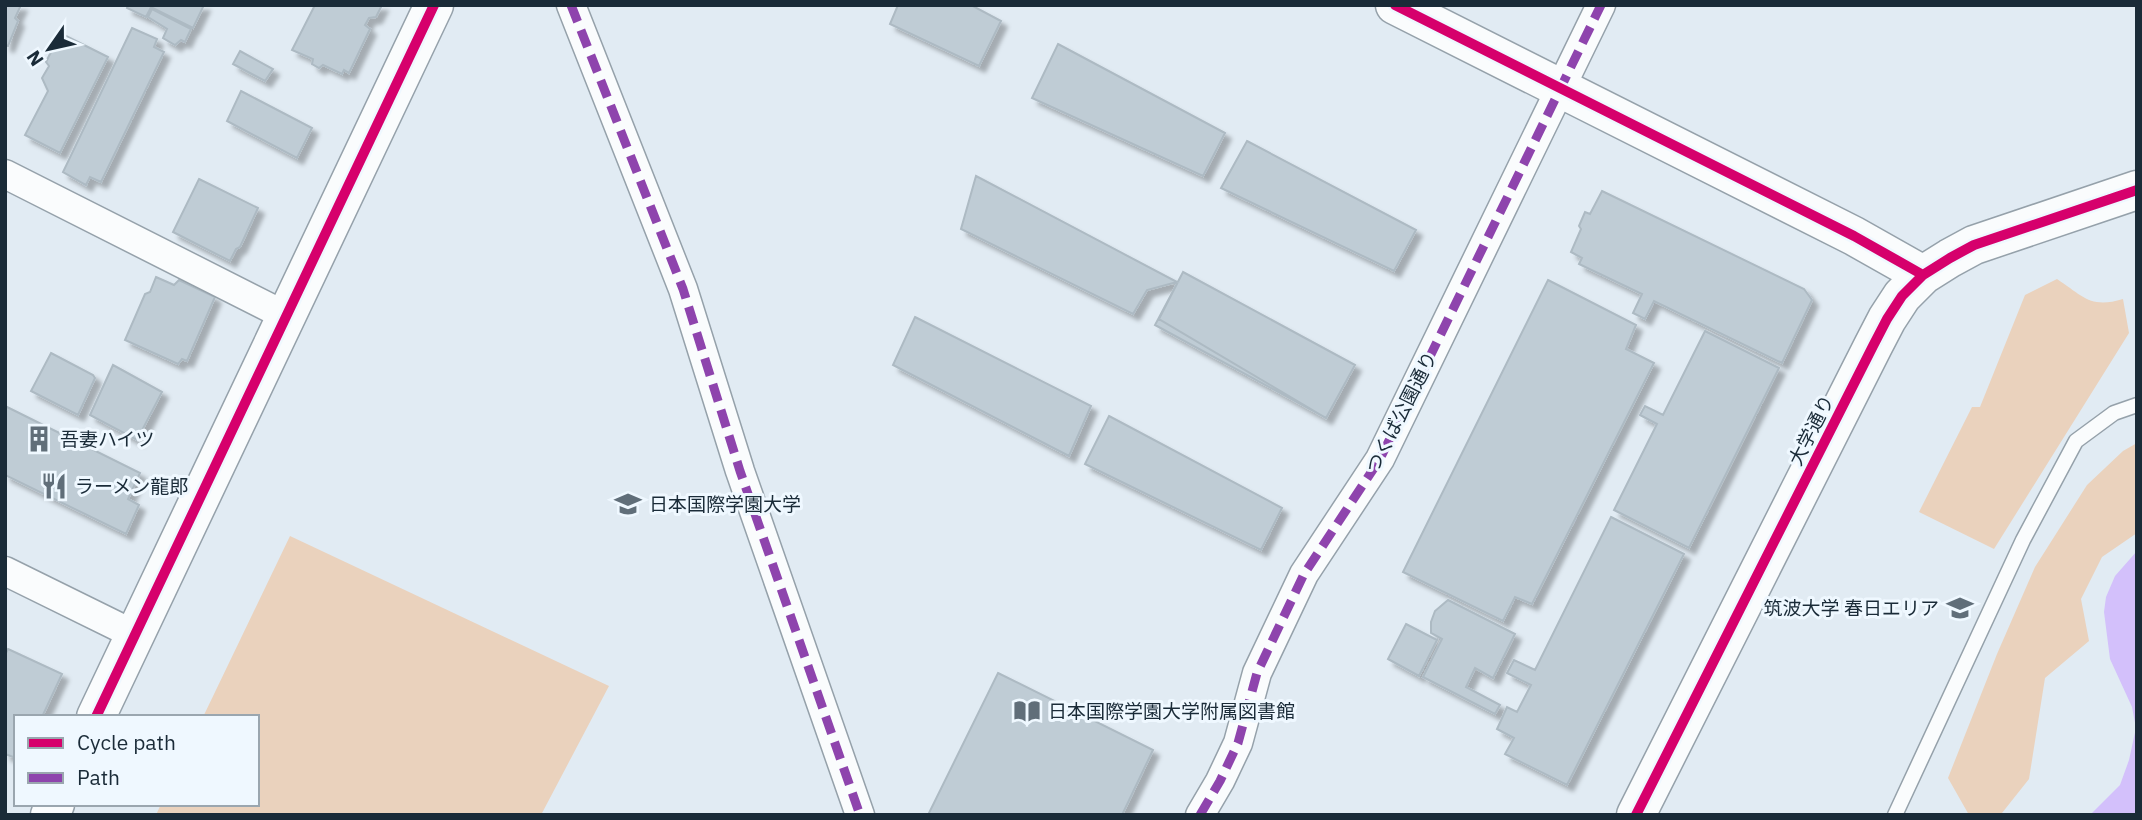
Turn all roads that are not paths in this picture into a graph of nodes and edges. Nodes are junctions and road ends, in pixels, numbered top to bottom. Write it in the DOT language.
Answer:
graph roads {
  1 [pos="434,5"];
  2 [pos="571,5"];
  3 [pos="1395,5"];
  4 [pos="1601,5"];
  5 [pos="1560,88"];
  6 [pos="5,174"];
  7 [pos="2137,190"];
  8 [pos="1923,275"];
  9 [pos="286,316"];
  10 [pos="2137,405"];
  11 [pos="5,571"];
  12 [pos="135,635"];
  13 [pos="97,715"];
  14 [pos="860,815"];
  15 [pos="1200,815"];
  16 [pos="1636,815"];
  17 [pos="1895,815"];
  1 -- 9 [label="street"];
  2 -- 14 [label="street"];
  3 -- 5 [label="street"];
  4 -- 5 [label="street, つくば公園通り"];
  5 -- 8 [label="street"];
  5 -- 15 [label="street, つくば公園通り"];
  6 -- 9 [label="street"];
  7 -- 8 [label="street, 大学通り"];
  8 -- 16 [label="street, 大学通り"];
  9 -- 12 [label="street"];
  10 -- 17 [label="lane"];
  11 -- 12 [label="street"];
  12 -- 13 [label="street"];
}
